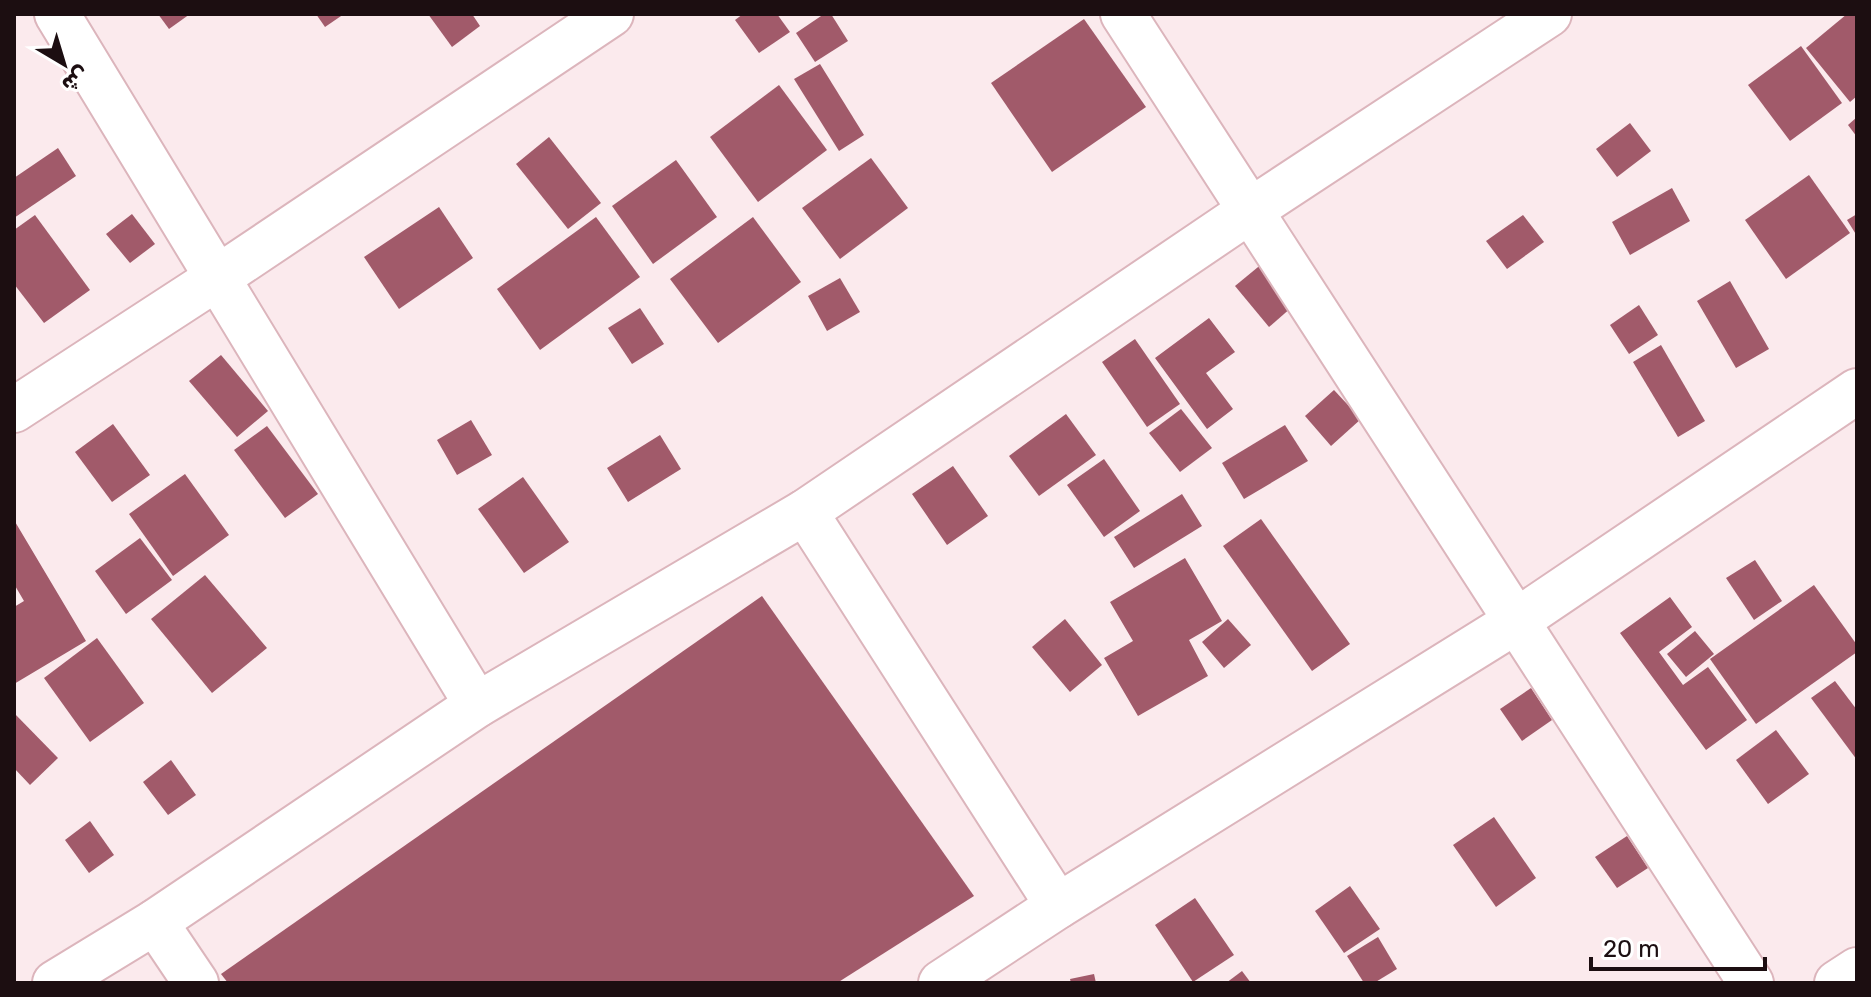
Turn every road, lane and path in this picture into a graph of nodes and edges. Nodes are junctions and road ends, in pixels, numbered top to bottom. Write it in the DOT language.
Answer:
graph roads {
  1 [pos="57,14"];
  2 [pos="611,14"];
  3 [pos="1123,14"];
  4 [pos="1549,14"];
  5 [pos="1248,212"];
  6 [pos="217,278"];
  7 [pos="1857,391"];
  8 [pos="14,410"];
  9 [pos="805,512"];
  10 [pos="1515,622"];
  11 [pos="477,705"];
  12 [pos="1058,906"];
  13 [pos="155,922"];
  14 [pos="1857,970"];
  15 [pos="55,983"];
  16 [pos="196,983"];
  17 [pos="941,983"];
  18 [pos="1751,983"];
  19 [pos="1837,983"];
  1 -- 6 [label="street"];
  2 -- 6 [label="street"];
  3 -- 5 [label="street"];
  4 -- 5 [label="street"];
  5 -- 9 [label="street"];
  5 -- 10 [label="street"];
  6 -- 8 [label="street"];
  6 -- 11 [label="street"];
  7 -- 10 [label="street"];
  9 -- 11 [label="street"];
  9 -- 12 [label="street"];
  10 -- 12 [label="street"];
  10 -- 18 [label="street"];
  11 -- 13 [label="street"];
  12 -- 17 [label="street"];
  13 -- 15 [label="street"];
  13 -- 16 [label="street"];
  14 -- 19 [label="street"];
}
